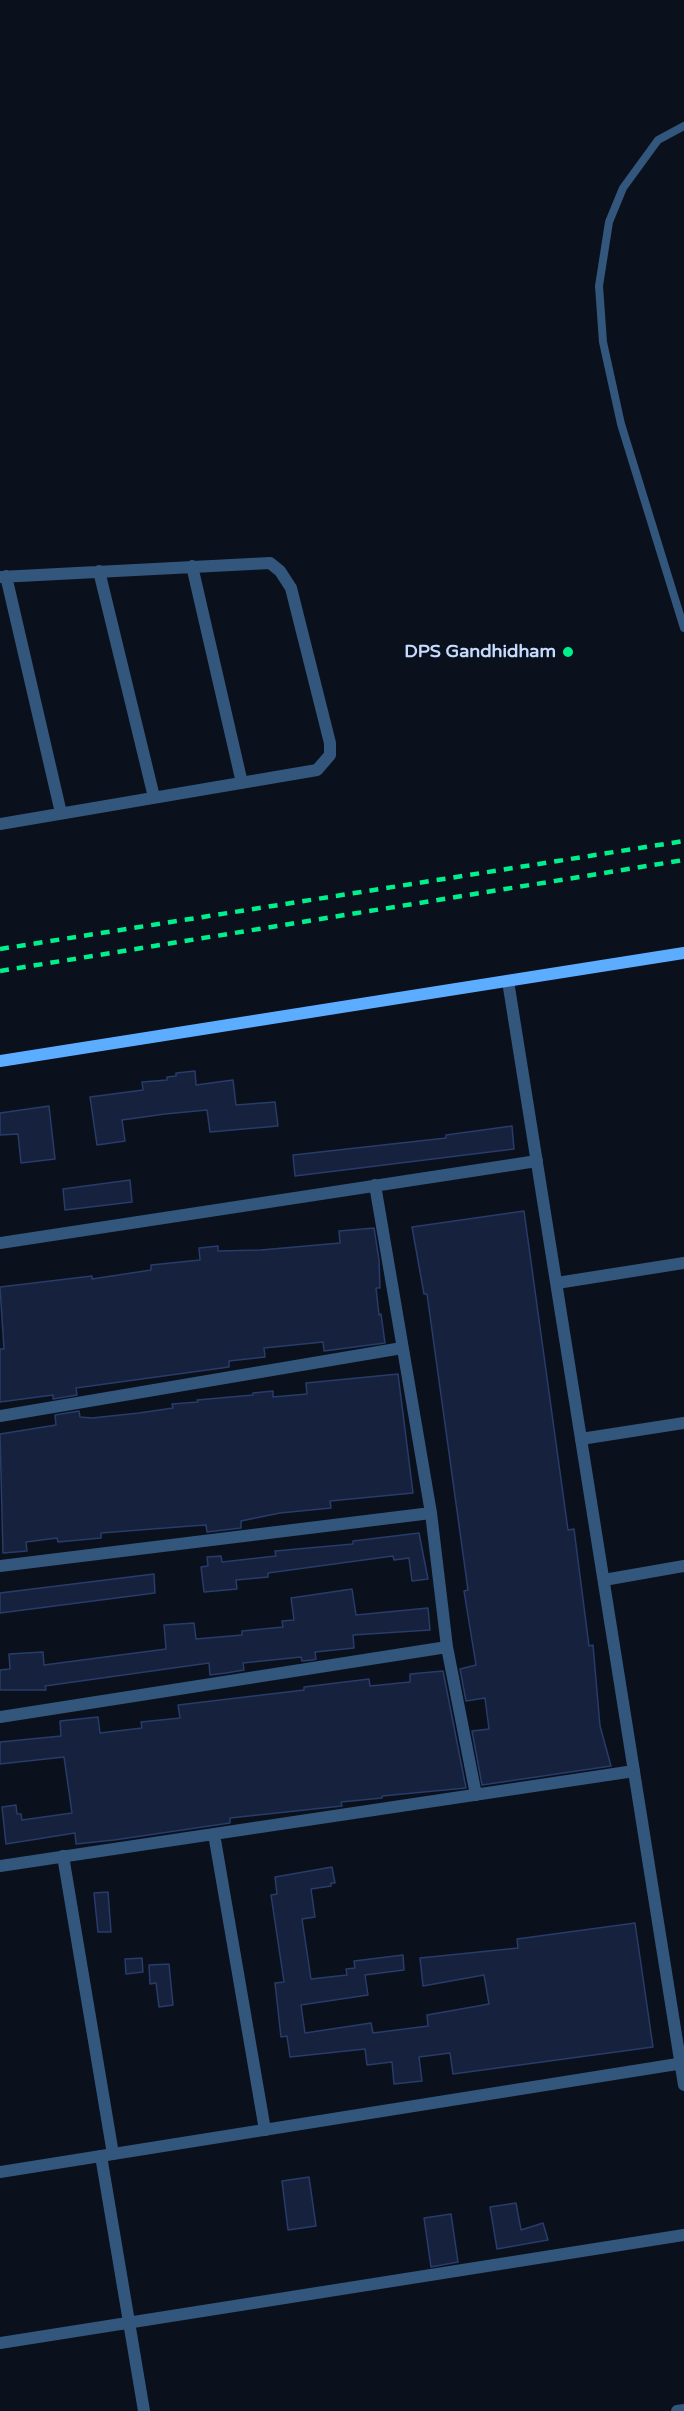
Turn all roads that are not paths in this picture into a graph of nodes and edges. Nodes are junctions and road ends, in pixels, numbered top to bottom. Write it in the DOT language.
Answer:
graph roads {
  1 [pos="684,126"];
  2 [pos="192,566"];
  3 [pos="99,572"];
  4 [pos="3,576"];
  5 [pos="684,628"];
  6 [pos="242,783"];
  7 [pos="153,797"];
  8 [pos="61,813"];
  9 [pos="0,824"];
  10 [pos="684,953"];
  11 [pos="508,981"];
  12 [pos="0,1060"];
  13 [pos="537,1161"];
  14 [pos="375,1185"];
  15 [pos="0,1243"];
  16 [pos="684,1263"];
  17 [pos="556,1283"];
  18 [pos="402,1348"];
  19 [pos="0,1416"];
  20 [pos="684,1423"];
  21 [pos="581,1439"];
  22 [pos="431,1514"];
  23 [pos="0,1566"];
  24 [pos="684,1566"];
  25 [pos="604,1580"];
  26 [pos="447,1647"];
  27 [pos="0,1717"];
  28 [pos="634,1771"];
  29 [pos="476,1795"];
  30 [pos="214,1834"];
  31 [pos="63,1856"];
  32 [pos="0,1866"];
  33 [pos="682,2063"];
  34 [pos="684,2085"];
  35 [pos="265,2130"];
  36 [pos="107,2155"];
  37 [pos="0,2172"];
  38 [pos="684,2235"];
  39 [pos="130,2322"];
  40 [pos="0,2343"];
  41 [pos="684,2410"];
  42 [pos="144,2411"];
  43 [pos="677,2411"];
  1 -- 5 [label="lane"];
  2 -- 3 [label="street"];
  2 -- 6 [label="street"];
  2 -- 6 [label="street"];
  3 -- 4 [label="street"];
  3 -- 7 [label="street"];
  4 -- 8 [label="street"];
  6 -- 7 [label="street"];
  7 -- 8 [label="street"];
  8 -- 9 [label="street"];
  10 -- 11 [label="main road"];
  11 -- 12 [label="main road"];
  11 -- 13 [label="street"];
  13 -- 14 [label="street"];
  13 -- 17 [label="street"];
  14 -- 15 [label="street"];
  14 -- 18 [label="street"];
  16 -- 17 [label="street"];
  17 -- 21 [label="street"];
  18 -- 19 [label="street"];
  18 -- 22 [label="street"];
  20 -- 21 [label="street"];
  21 -- 25 [label="street"];
  22 -- 23 [label="street"];
  22 -- 26 [label="street"];
  24 -- 25 [label="street"];
  25 -- 28 [label="street"];
  26 -- 27 [label="street"];
  26 -- 29 [label="street"];
  28 -- 29 [label="street"];
  28 -- 33 [label="street"];
  29 -- 30 [label="street"];
  30 -- 31 [label="street"];
  30 -- 35 [label="street"];
  31 -- 32 [label="street"];
  31 -- 36 [label="street"];
  33 -- 34 [label="street"];
  33 -- 35 [label="street"];
  35 -- 36 [label="street"];
  36 -- 37 [label="street"];
  36 -- 39 [label="street"];
  38 -- 39 [label="street"];
  39 -- 40 [label="street"];
  39 -- 42 [label="street"];
  41 -- 43 [label="street"];
}
